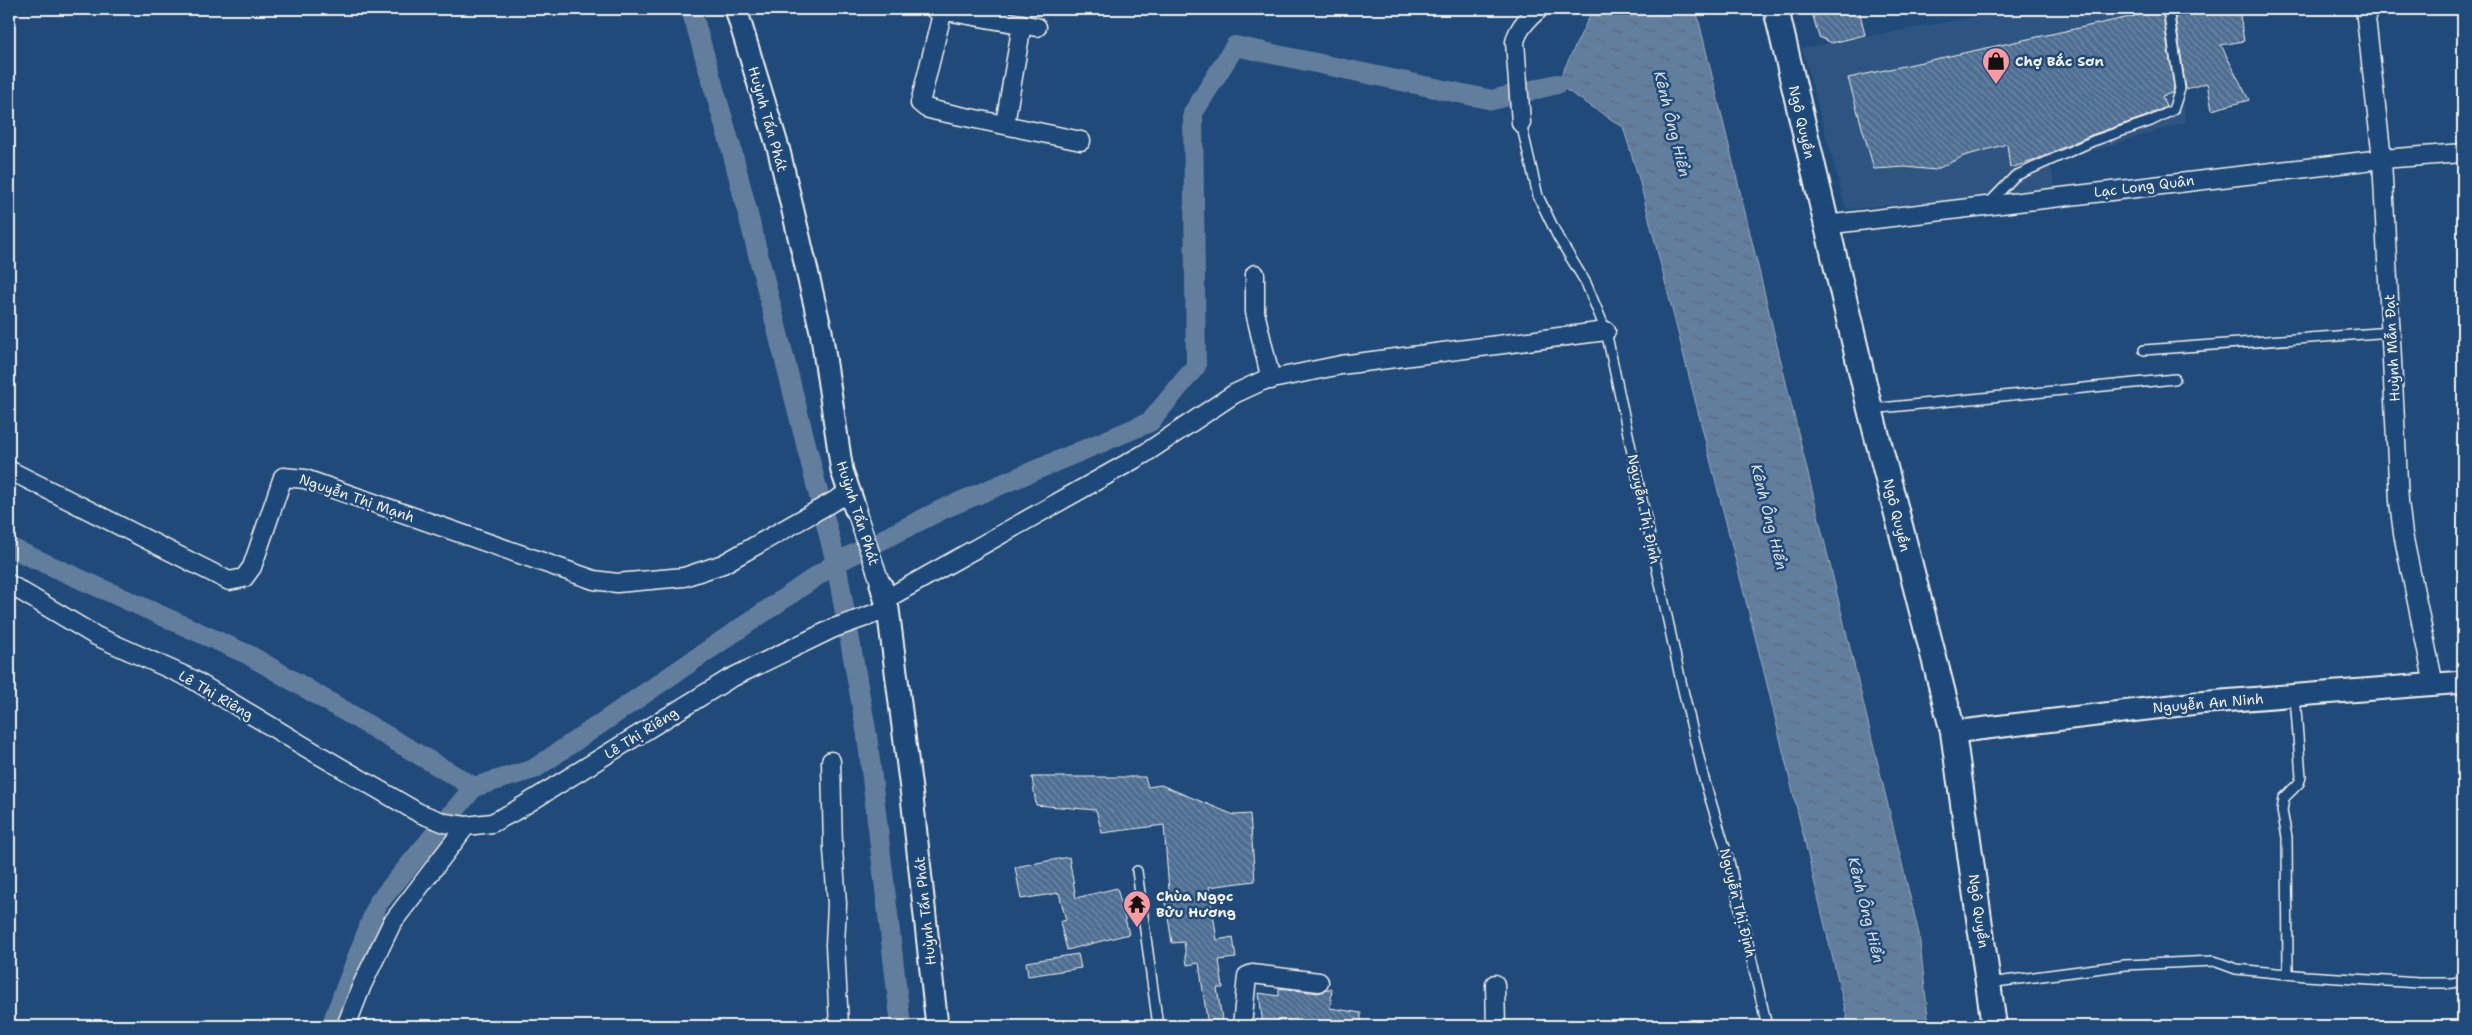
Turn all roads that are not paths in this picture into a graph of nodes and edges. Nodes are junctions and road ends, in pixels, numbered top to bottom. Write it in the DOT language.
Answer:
graph roads {
  1 [pos="736,9"];
  2 [pos="1539,9"];
  3 [pos="1776,9"];
  4 [pos="2168,9"];
  5 [pos="2364,9"];
  6 [pos="938,10"];
  7 [pos="1521,123"];
  8 [pos="1005,124"];
  9 [pos="1081,141"];
  10 [pos="2463,153"];
  11 [pos="2382,159"];
  12 [pos="1988,204"];
  13 [pos="1825,225"];
  14 [pos="1255,274"];
  15 [pos="1606,331"];
  16 [pos="2392,332"];
  17 [pos="2144,350"];
  18 [pos="2175,379"];
  19 [pos="1271,380"];
  20 [pos="1870,409"];
  21 [pos="9,470"];
  22 [pos="852,500"];
  23 [pos="9,584"];
  24 [pos="883,602"];
  25 [pos="2463,682"];
  26 [pos="2434,685"];
  27 [pos="2295,696"];
  28 [pos="1953,732"];
  29 [pos="831,761"];
  30 [pos="466,826"];
  31 [pos="1137,871"];
  32 [pos="2288,974"];
  33 [pos="2463,980"];
  34 [pos="1320,982"];
  35 [pos="1989,983"];
  36 [pos="1495,984"];
  37 [pos="346,1026"];
  38 [pos="839,1026"];
  39 [pos="937,1026"];
  40 [pos="1158,1026"];
  41 [pos="1242,1026"];
  42 [pos="1496,1026"];
  43 [pos="1767,1026"];
  44 [pos="1994,1026"];
  1 -- 22 [label="street, Huỳnh Tấn Phát"];
  2 -- 7 [label="street, Nguyễn Thị Định"];
  3 -- 13 [label="main road, Ngô Quyền"];
  4 -- 12 [label="lane"];
  5 -- 11 [label="street, Huỳnh Mẫn Đạt"];
  6 -- 8 [label="street"];
  6 -- 8 [label="street"];
  7 -- 15 [label="lane, Nguyễn Thị Định"];
  8 -- 9 [label="street"];
  10 -- 11 [label="street, Lạc Long Quân"];
  11 -- 12 [label="street, Lạc Long Quân"];
  11 -- 16 [label="street, Huỳnh Mẫn Đạt"];
  12 -- 13 [label="street, Lạc Long Quân"];
  13 -- 20 [label="main road, Ngô Quyền"];
  14 -- 19 [label="street"];
  15 -- 19 [label="street, Lê Thị Riêng"];
  15 -- 43 [label="lane, Nguyễn Thị Định"];
  16 -- 17 [label="lane"];
  16 -- 26 [label="street, Huỳnh Mẫn Đạt"];
  18 -- 20 [label="lane"];
  19 -- 24 [label="street, Lê Thị Riêng"];
  20 -- 28 [label="main road, Ngô Quyền"];
  21 -- 22 [label="street, Nguyễn Thị Mạnh"];
  22 -- 24 [label="street, Huỳnh Tấn Phát"];
  23 -- 30 [label="street, Lê Thị Riêng"];
  24 -- 30 [label="street, Lê Thị Riêng"];
  24 -- 39 [label="street, Huỳnh Tấn Phát"];
  25 -- 26 [label="street, Nguyễn An Ninh"];
  26 -- 27 [label="street, Nguyễn An Ninh"];
  27 -- 28 [label="street, Nguyễn An Ninh"];
  27 -- 32 [label="lane"];
  28 -- 35 [label="main road, Ngô Quyền"];
  29 -- 38 [label="street"];
  30 -- 37 [label="street"];
  31 -- 40 [label="lane"];
  32 -- 33 [label="lane"];
  32 -- 35 [label="lane"];
  34 -- 41 [label="street"];
  35 -- 44 [label="main road, Ngô Quyền"];
  36 -- 42 [label="street"];
}
